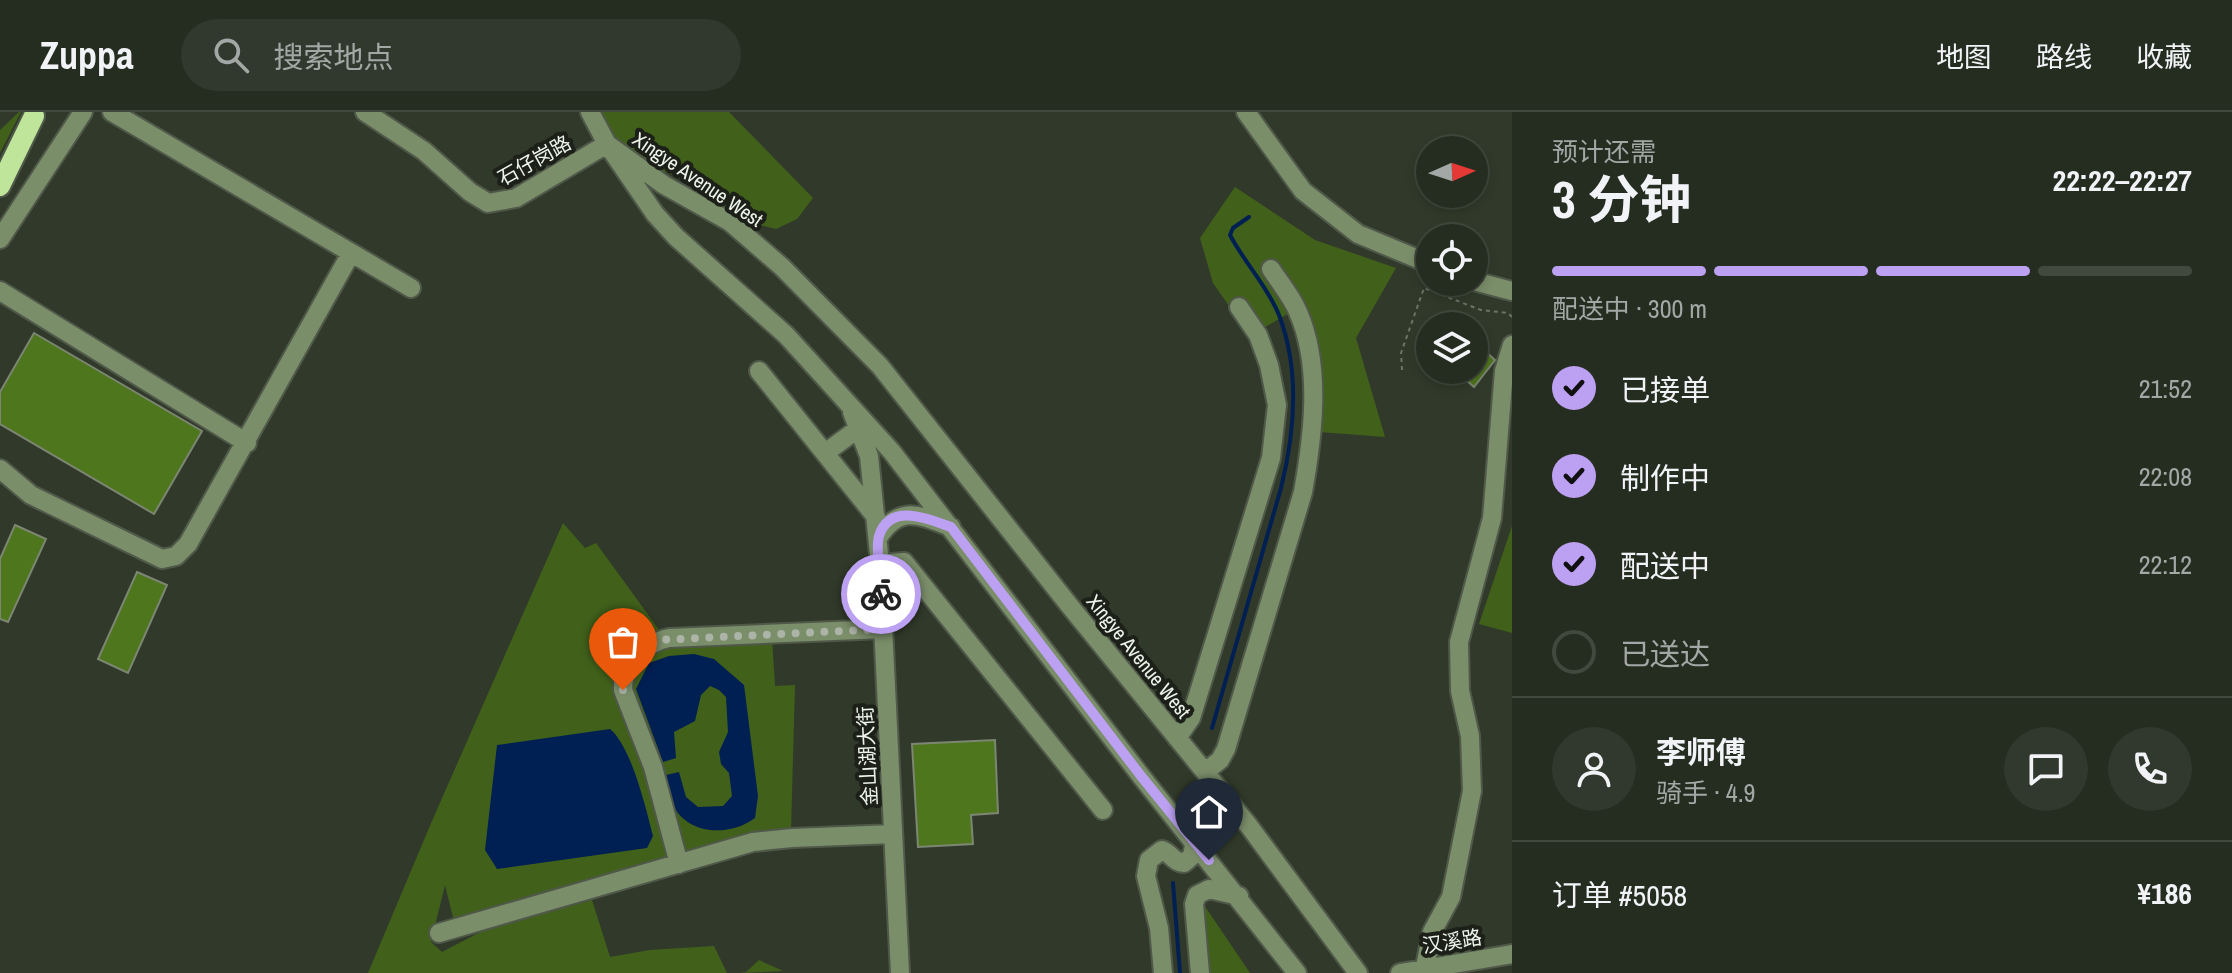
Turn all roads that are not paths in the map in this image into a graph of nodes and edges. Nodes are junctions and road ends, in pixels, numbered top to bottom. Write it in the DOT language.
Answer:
graph roads {
  1 [pos="83,112"];
  2 [pos="112,112"];
  3 [pos="365,112"];
  4 [pos="590,112"];
  5 [pos="1246,112"];
  6 [pos="34,116"];
  7 [pos="607,144"];
  8 [pos="0,186"];
  9 [pos="0,239"];
  10 [pos="351,253"];
  11 [pos="1416,258"];
  12 [pos="1271,269"];
  13 [pos="1488,285"];
  14 [pos="411,288"];
  15 [pos="1512,291"];
  16 [pos="3,298"];
  17 [pos="1239,307"];
  18 [pos="1512,345"];
  19 [pos="759,371"];
  20 [pos="835,386"];
  21 [pos="859,428"];
  22 [pos="247,443"];
  23 [pos="825,453"];
  24 [pos="0,469"];
  25 [pos="876,517"];
  26 [pos="951,527"];
  27 [pos="878,538"];
  28 [pos="880,564"];
  29 [pos="883,629"];
  30 [pos="1177,738"];
  31 [pos="1205,772"];
  32 [pos="1103,810"];
  33 [pos="893,834"];
  34 [pos="1195,841"];
  35 [pos="679,864"];
  36 [pos="1239,896"];
  37 [pos="439,933"];
  38 [pos="1512,954"];
  39 [pos="1425,967"];
  40 [pos="900,973"];
  41 [pos="1163,973"];
  42 [pos="1200,973"];
  43 [pos="1297,973"];
  44 [pos="1358,973"];
  45 [pos="1400,973"];
  1 -- 9 [label="street"];
  2 -- 10 [label="street"];
  3 -- 7 [label="street, 石仔岗路"];
  4 -- 7 [label="street"];
  5 -- 11 [label="street"];
  6 -- 8 [label="main road"];
  7 -- 20 [label="street, Xingye Avenue West"];
  7 -- 30 [label="street, Xingye Avenue West"];
  10 -- 14 [label="street"];
  10 -- 22 [label="street"];
  12 -- 31 [label="street"];
  13 -- 15 [label="street"];
  16 -- 22 [label="street"];
  17 -- 30 [label="street"];
  18 -- 39 [label="street"];
  19 -- 23 [label="street"];
  20 -- 21 [label="street, 金山湖大街"];
  20 -- 26 [label="street, Xingye Avenue West"];
  21 -- 23 [label="street"];
  21 -- 25 [label="street, 金山湖大街"];
  22 -- 24 [label="street"];
  23 -- 25 [label="street"];
  25 -- 27 [label="street, 金山湖大街"];
  26 -- 27 [label="street"];
  26 -- 34 [label="street, Xingye Avenue West"];
  27 -- 28 [label="street, 金山湖大街"];
  28 -- 29 [label="street, 金山湖大街"];
  28 -- 32 [label="street"];
  29 -- 33 [label="street, 金山湖大街"];
  29 -- 35 [label="street"];
  30 -- 31 [label="street, Xingye Avenue West"];
  31 -- 44 [label="street, Xingye Avenue West"];
  33 -- 35 [label="street"];
  33 -- 40 [label="street, 金山湖大街"];
  34 -- 36 [label="street, Xingye Avenue West"];
  34 -- 41 [label="street"];
  35 -- 37 [label="street"];
  36 -- 42 [label="street"];
  36 -- 43 [label="street, Xingye Avenue West"];
  38 -- 39 [label="street, 汉溪路"];
  39 -- 45 [label="street, 汉溪路"];
}
